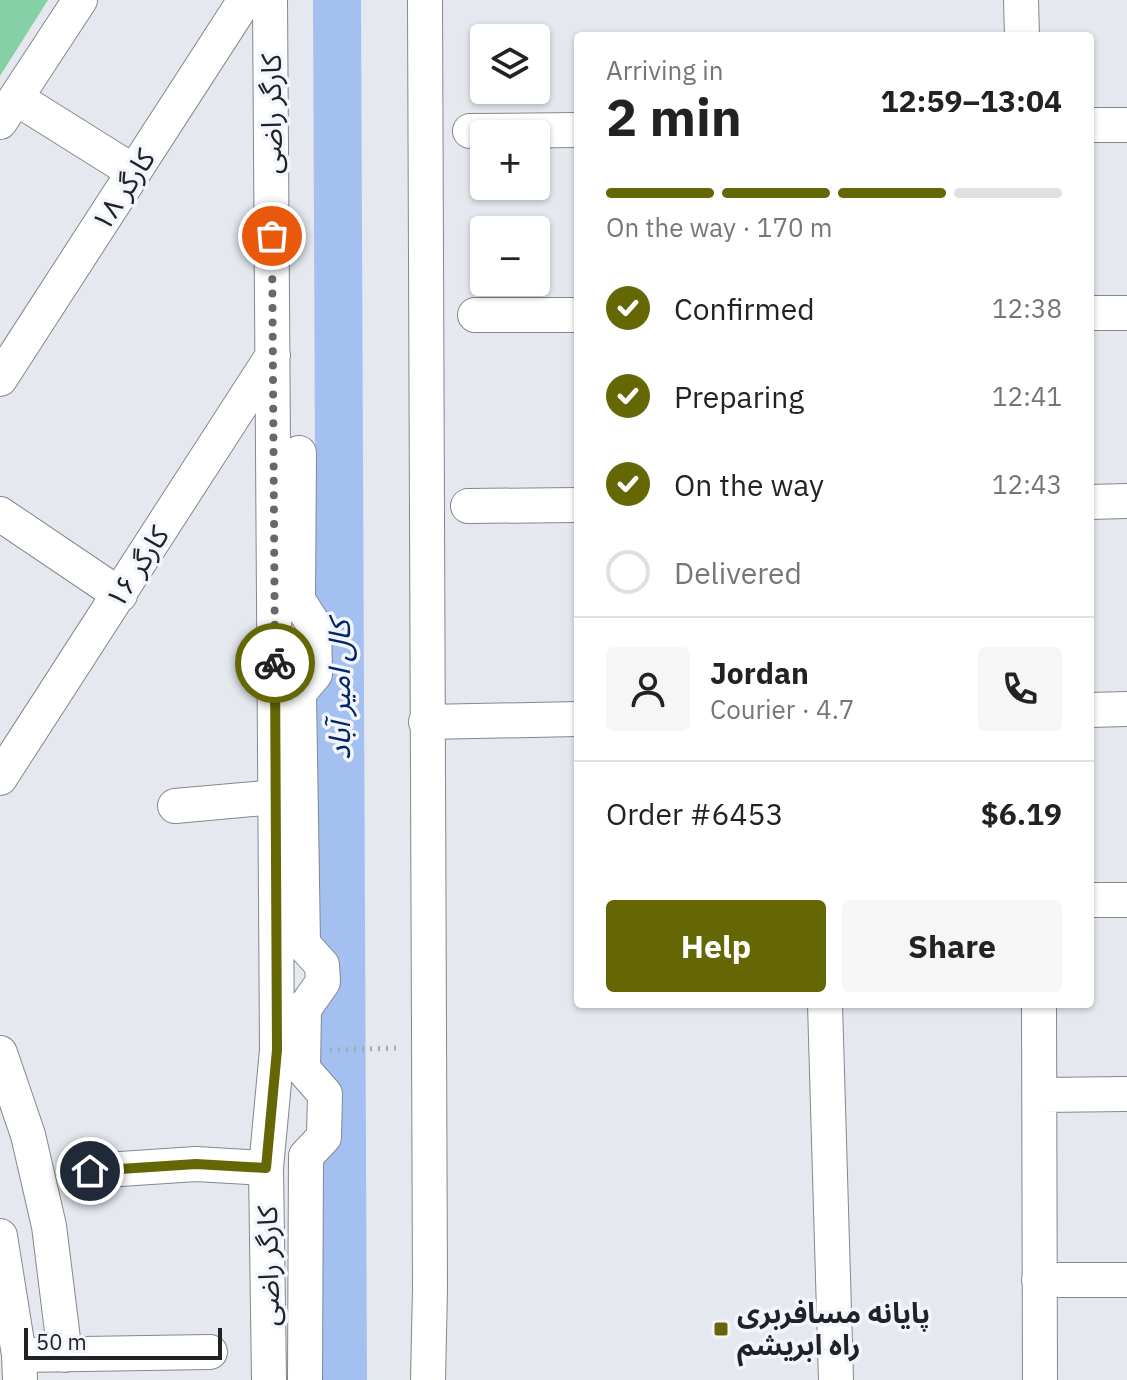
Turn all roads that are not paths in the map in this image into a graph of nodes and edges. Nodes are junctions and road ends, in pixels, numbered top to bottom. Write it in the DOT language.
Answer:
graph roads {
  1 [pos="80,0"];
  2 [pos="245,0"];
  3 [pos="270,0"];
  4 [pos="425,0"];
  5 [pos="1021,0"];
  6 [pos="1022,32"];
  7 [pos="8,110"];
  8 [pos="1094,125"];
  9 [pos="1127,125"];
  10 [pos="550,130"];
  11 [pos="574,130"];
  12 [pos="134,172"];
  13 [pos="1094,313"];
  14 [pos="1127,313"];
  15 [pos="475,315"];
  16 [pos="574,315"];
  17 [pos="273,355"];
  18 [pos="0,379"];
  19 [pos="299,453"];
  20 [pos="1127,501"];
  21 [pos="1094,502"];
  22 [pos="574,505"];
  23 [pos="468,506"];
  24 [pos="0,514"];
  25 [pos="120,595"];
  26 [pos="1127,709"];
  27 [pos="1094,710"];
  28 [pos="574,719"];
  29 [pos="426,722"];
  30 [pos="0,778"];
  31 [pos="276,797"];
  32 [pos="175,806"];
  33 [pos="1094,900"];
  34 [pos="1127,900"];
  35 [pos="825,1008"];
  36 [pos="1039,1008"];
  37 [pos="0,1053"];
  38 [pos="1127,1094"];
  39 [pos="1041,1095"];
  40 [pos="266,1168"];
  41 [pos="90,1171"];
  42 [pos="0,1236"];
  43 [pos="1039,1280"];
  44 [pos="1127,1280"];
  45 [pos="210,1352"];
  46 [pos="65,1355"];
  47 [pos="14,1370"];
  48 [pos="269,1380"];
  49 [pos="305,1380"];
  50 [pos="428,1380"];
  51 [pos="836,1380"];
  52 [pos="1040,1380"];
  1 -- 7 [label="street"];
  2 -- 12 [label="street, کارگر ۱۸"];
  3 -- 17 [label="street, کارگر راضی"];
  4 -- 29 [label="street"];
  5 -- 6 [label="street"];
  7 -- 12 [label="street"];
  8 -- 9 [label="street"];
  10 -- 11 [label="street"];
  12 -- 18 [label="street, کارگر ۱۸"];
  13 -- 14 [label="street"];
  15 -- 16 [label="street"];
  17 -- 25 [label="street, کارگر ۱۶"];
  17 -- 31 [label="street, کارگر راضی"];
  19 -- 49 [label="street"];
  20 -- 21 [label="street"];
  22 -- 23 [label="street"];
  24 -- 25 [label="street"];
  25 -- 30 [label="street, کارگر ۱۶"];
  26 -- 27 [label="street"];
  28 -- 29 [label="street"];
  29 -- 50 [label="street"];
  31 -- 32 [label="street"];
  31 -- 40 [label="street, کارگر راضی"];
  33 -- 34 [label="street"];
  35 -- 51 [label="street"];
  36 -- 39 [label="street"];
  37 -- 46 [label="street"];
  38 -- 39 [label="street"];
  39 -- 43 [label="street"];
  40 -- 41 [label="street"];
  40 -- 48 [label="street, کارگر راضی"];
  42 -- 47 [label="street"];
  43 -- 44 [label="street"];
  43 -- 52 [label="street"];
  45 -- 46 [label="street"];
  46 -- 47 [label="street"];
}
